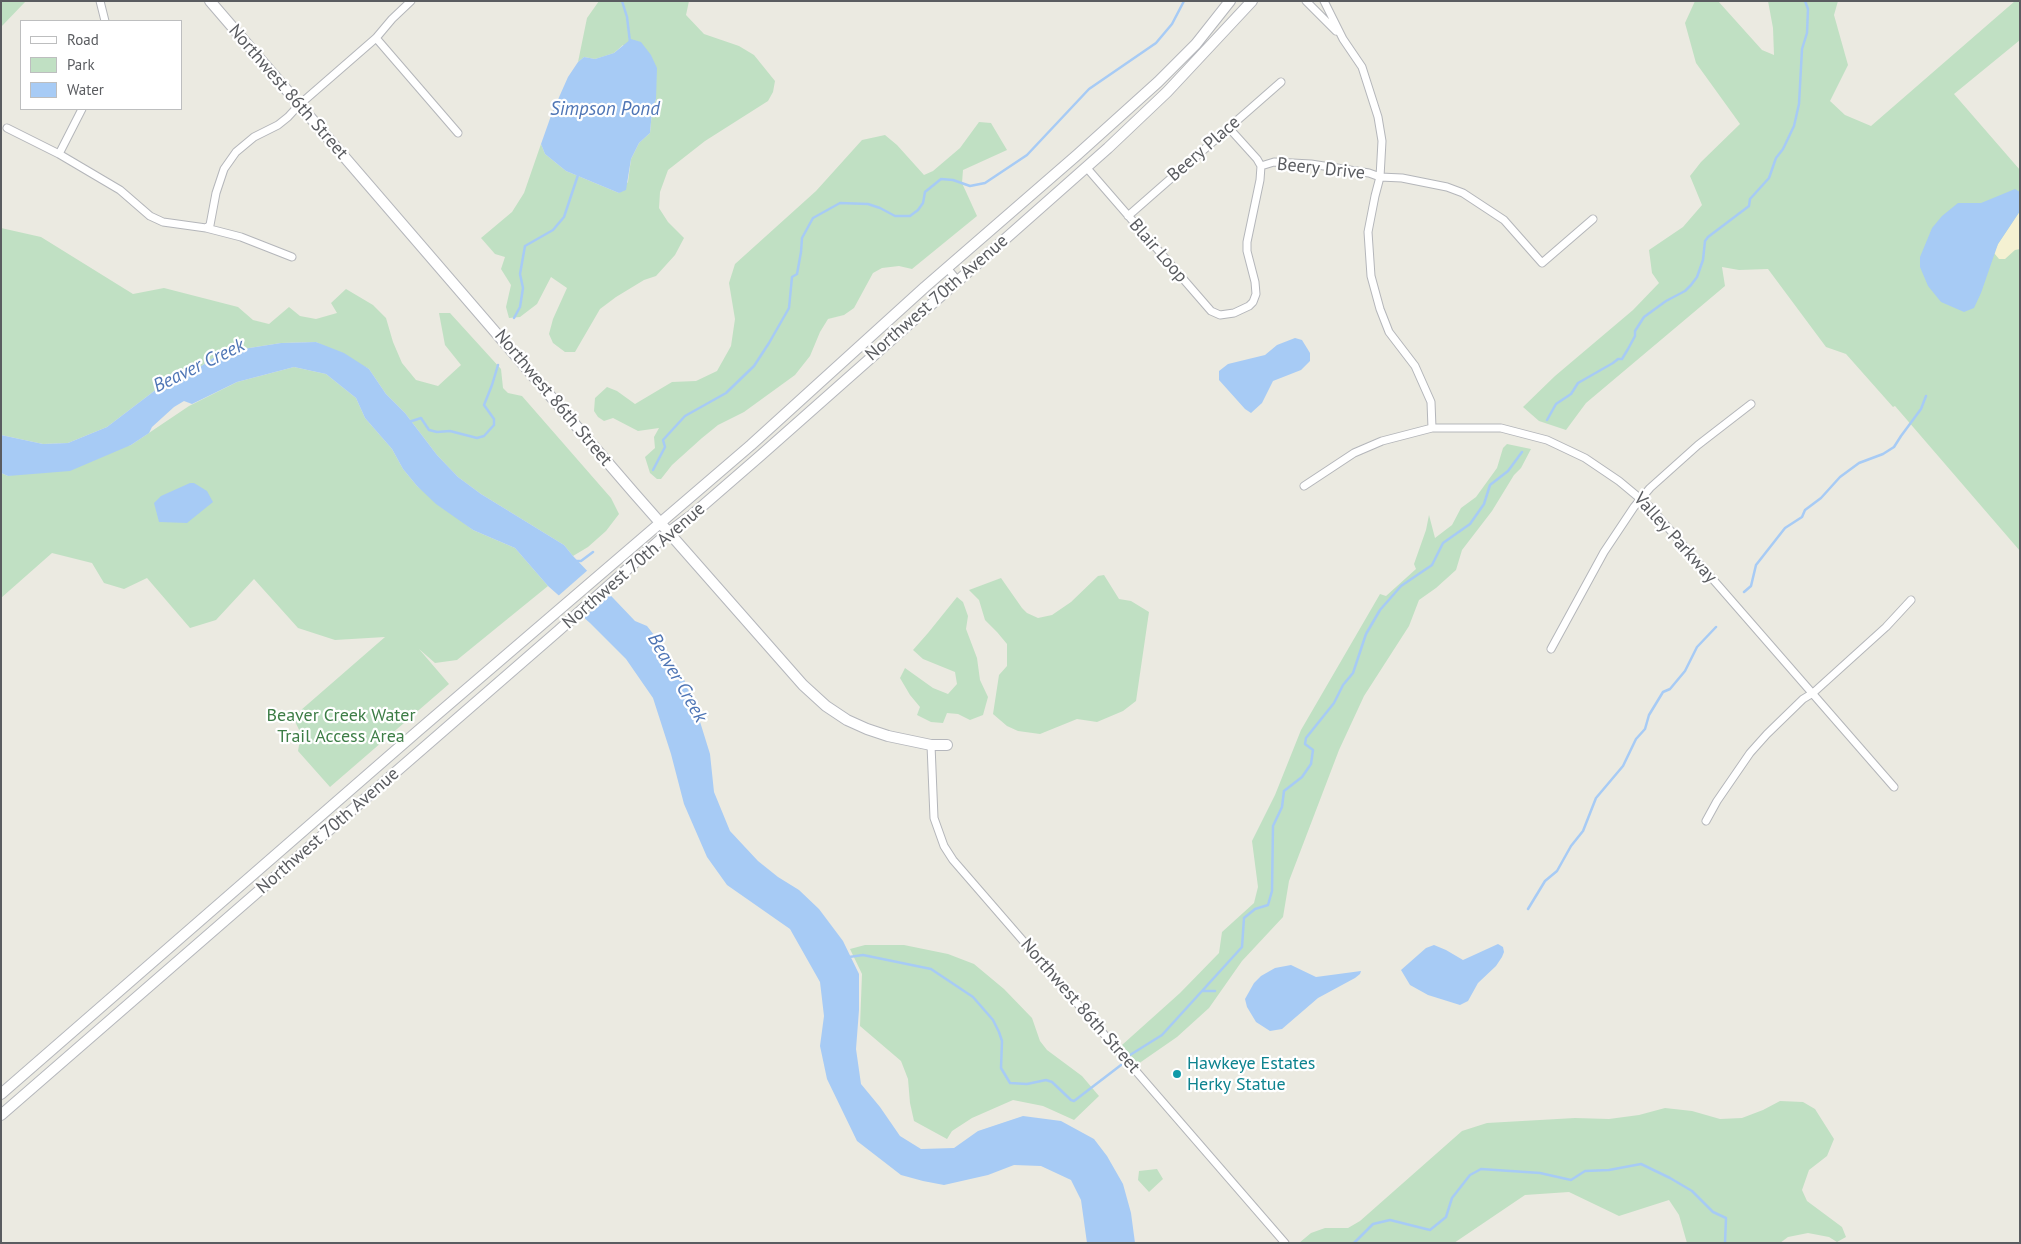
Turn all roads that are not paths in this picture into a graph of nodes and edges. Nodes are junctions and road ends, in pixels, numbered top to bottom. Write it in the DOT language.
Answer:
graph roads {
  1 [pos="100,1"];
  2 [pos="210,1"];
  3 [pos="411,1"];
  4 [pos="1230,1"];
  5 [pos="1252,1"];
  6 [pos="1306,1"];
  7 [pos="1324,1"];
  8 [pos="104,20"];
  9 [pos="376,38"];
  10 [pos="1343,38"];
  11 [pos="1281,82"];
  12 [pos="299,105"];
  13 [pos="81,110"];
  14 [pos="7,128"];
  15 [pos="1229,128"];
  16 [pos="458,133"];
  17 [pos="59,154"];
  18 [pos="1261,166"];
  19 [pos="1086,167"];
  20 [pos="1380,177"];
  21 [pos="1128,216"];
  22 [pos="1594,219"];
  23 [pos="206,228"];
  24 [pos="292,257"];
  25 [pos="947,268"];
  26 [pos="957,280"];
  27 [pos="1751,404"];
  28 [pos="1432,428"];
  29 [pos="1304,486"];
  30 [pos="1642,500"];
  31 [pos="661,523"];
  32 [pos="669,532"];
  33 [pos="1911,600"];
  34 [pos="1552,648"];
  35 [pos="1813,693"];
  36 [pos="931,745"];
  37 [pos="946,745"];
  38 [pos="1894,787"];
  39 [pos="1706,821"];
  40 [pos="1,1094"];
  41 [pos="1,1115"];
  42 [pos="1285,1243"];
  1 -- 8 [label="street"];
  2 -- 12 [label="main road, Northwest 86th Street"];
  3 -- 9 [label="street"];
  4 -- 25 [label="main road, Northwest 70th Avenue"];
  5 -- 19 [label="main road, Northwest 70th Avenue"];
  6 -- 10 [label="street"];
  7 -- 10 [label="street"];
  9 -- 12 [label="street"];
  9 -- 16 [label="street"];
  10 -- 20 [label="street"];
  11 -- 15 [label="street, Beery Place"];
  12 -- 23 [label="street"];
  12 -- 31 [label="main road, Northwest 86th Street"];
  13 -- 17 [label="street"];
  14 -- 17 [label="street"];
  15 -- 18 [label="street"];
  15 -- 21 [label="street, Beery Place"];
  17 -- 23 [label="street"];
  18 -- 20 [label="street, Beery Drive"];
  18 -- 21 [label="street, Blair Loop"];
  19 -- 21 [label="street, Blair Loop"];
  19 -- 26 [label="main road, Northwest 70th Avenue"];
  20 -- 22 [label="street, Beery Drive"];
  20 -- 28 [label="street"];
  23 -- 24 [label="street"];
  25 -- 26 [label="street"];
  25 -- 31 [label="main road, Northwest 70th Avenue"];
  26 -- 32 [label="main road, Northwest 70th Avenue"];
  27 -- 30 [label="street"];
  28 -- 29 [label="street, Valley Parkway"];
  28 -- 30 [label="street, Valley Parkway"];
  30 -- 34 [label="street"];
  30 -- 35 [label="street, Valley Parkway"];
  31 -- 32 [label="main road, Northwest 86th Street"];
  31 -- 40 [label="main road, Northwest 70th Avenue"];
  32 -- 36 [label="main road, Northwest 86th Street"];
  32 -- 41 [label="main road, Northwest 70th Avenue"];
  33 -- 35 [label="street"];
  35 -- 38 [label="street, Valley Parkway"];
  35 -- 39 [label="street"];
  36 -- 37 [label="main road, Northwest 86th Street"];
  36 -- 42 [label="street, Northwest 86th Street"];
}
